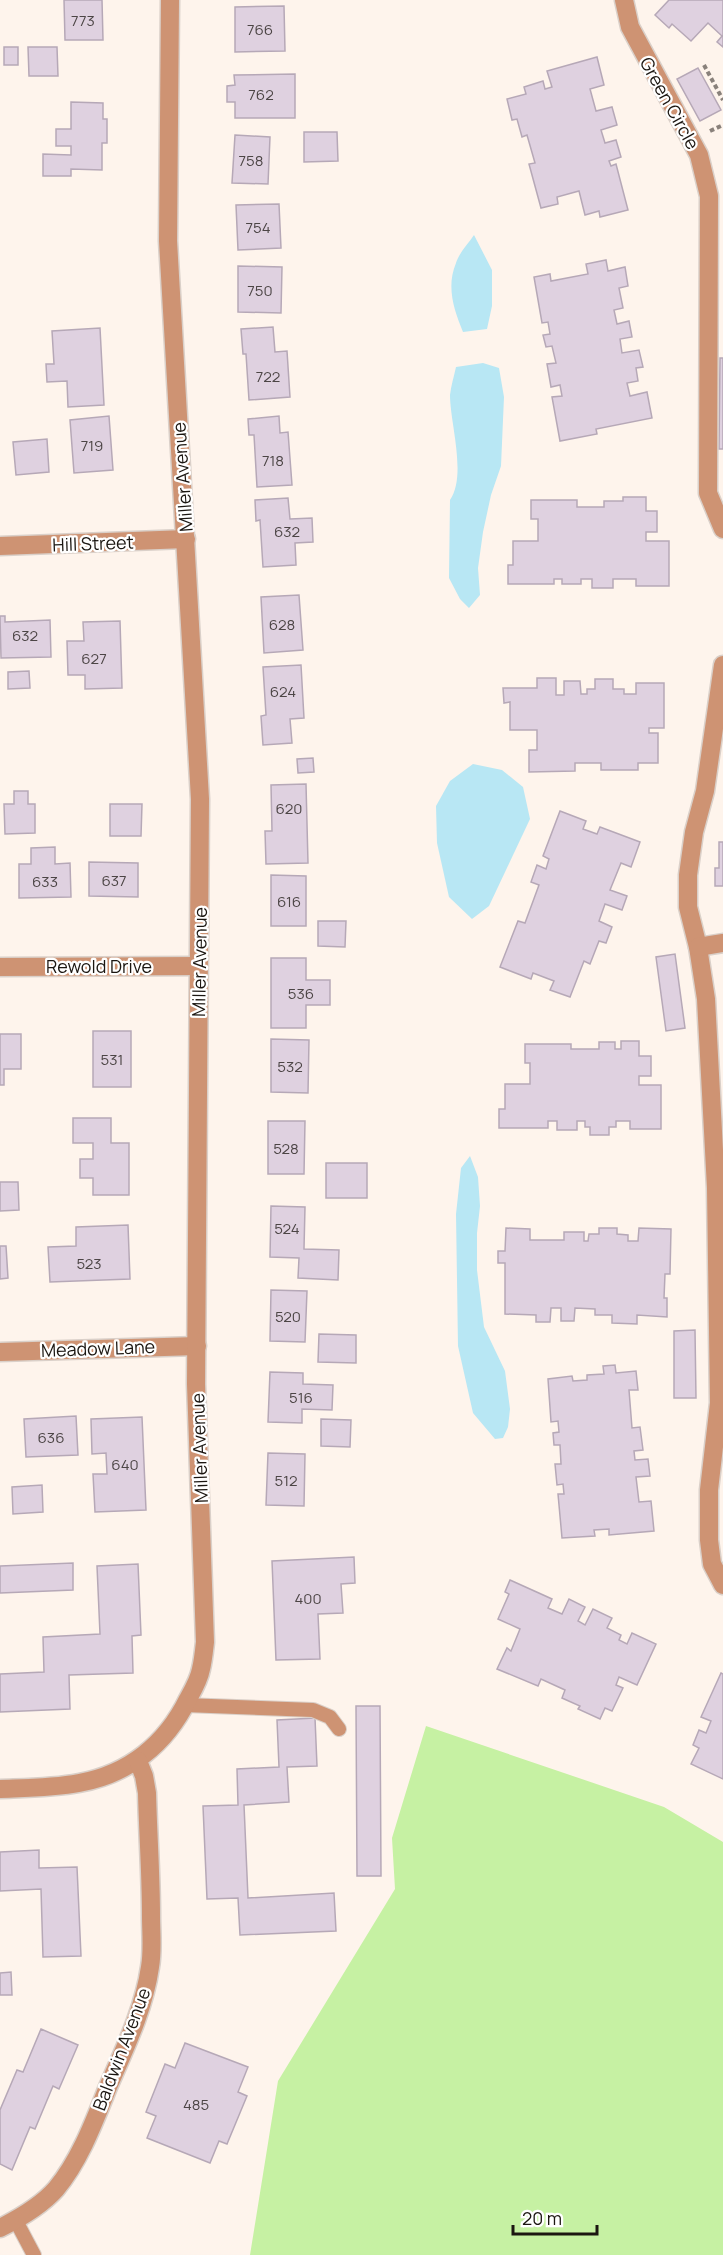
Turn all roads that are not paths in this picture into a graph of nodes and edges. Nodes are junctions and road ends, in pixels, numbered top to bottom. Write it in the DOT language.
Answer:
graph roads {
  1 [pos="170,0"];
  2 [pos="624,0"];
  3 [pos="723,529"];
  4 [pos="186,539"];
  5 [pos="0,546"];
  6 [pos="723,665"];
  7 [pos="723,943"];
  8 [pos="698,946"];
  9 [pos="198,966"];
  10 [pos="0,967"];
  11 [pos="197,1346"];
  12 [pos="0,1352"];
  13 [pos="723,1585"];
  14 [pos="185,1705"];
  15 [pos="339,1729"];
  16 [pos="138,1761"];
  17 [pos="0,1789"];
  18 [pos="8,2224"];
  19 [pos="34,2255"];
  1 -- 4 [label="street, Miller Avenue"];
  2 -- 3 [label="street, Green Circle"];
  4 -- 5 [label="street, Hill Street"];
  4 -- 9 [label="street, Miller Avenue"];
  6 -- 8 [label="street"];
  7 -- 8 [label="street"];
  8 -- 13 [label="street"];
  9 -- 10 [label="street, Rewold Drive"];
  9 -- 11 [label="street, Miller Avenue"];
  11 -- 12 [label="street, Meadow Lane"];
  11 -- 14 [label="street, Miller Avenue"];
  14 -- 15 [label="lane"];
  14 -- 16 [label="street, Miller Avenue"];
  16 -- 17 [label="street, Miller Avenue"];
  16 -- 18 [label="street, Baldwin Avenue"];
  18 -- 19 [label="lane"];
}
